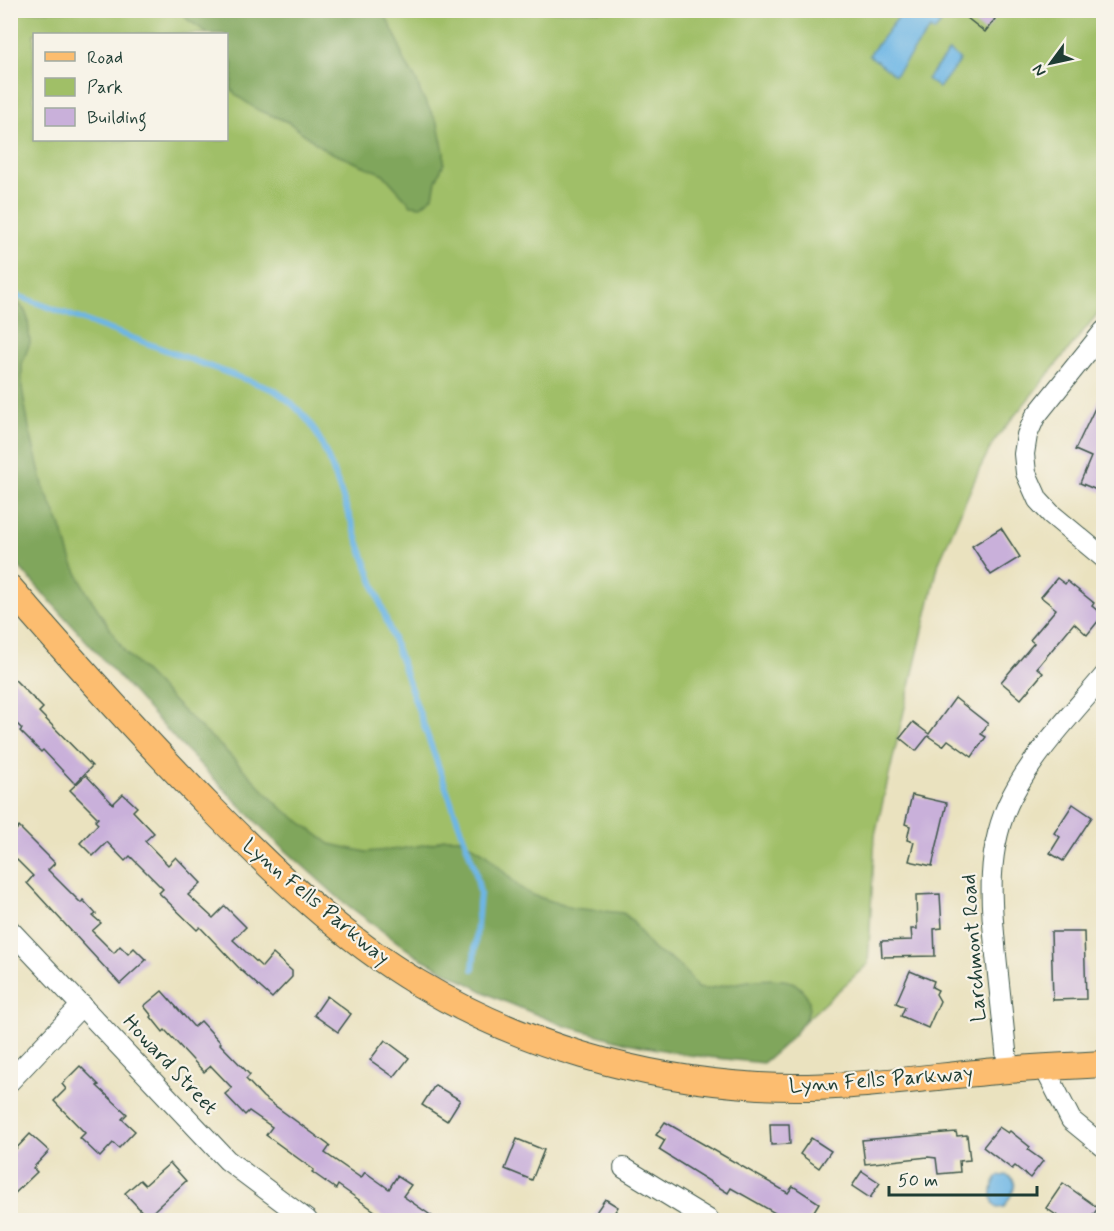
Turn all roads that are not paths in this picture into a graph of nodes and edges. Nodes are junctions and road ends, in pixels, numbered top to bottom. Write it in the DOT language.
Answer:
graph roads {
  1 [pos="1104,331"];
  2 [pos="1104,558"];
  3 [pos="10,588"];
  4 [pos="1104,676"];
  5 [pos="10,930"];
  6 [pos="82,1005"];
  7 [pos="1104,1064"];
  8 [pos="1044,1067"];
  9 [pos="1008,1070"];
  10 [pos="10,1081"];
  11 [pos="1104,1147"];
  12 [pos="624,1168"];
  13 [pos="307,1221"];
  14 [pos="708,1221"];
  1 -- 2 [label="street"];
  3 -- 9 [label="main road, Lynn Fells Parkway"];
  4 -- 9 [label="street, Larchmont Road"];
  5 -- 6 [label="street, Howard Street"];
  6 -- 10 [label="street"];
  6 -- 13 [label="street, Howard Street"];
  7 -- 8 [label="main road, Lynn Fells Parkway"];
  8 -- 9 [label="main road, Lynn Fells Parkway"];
  8 -- 11 [label="street"];
  12 -- 14 [label="street"];
}
